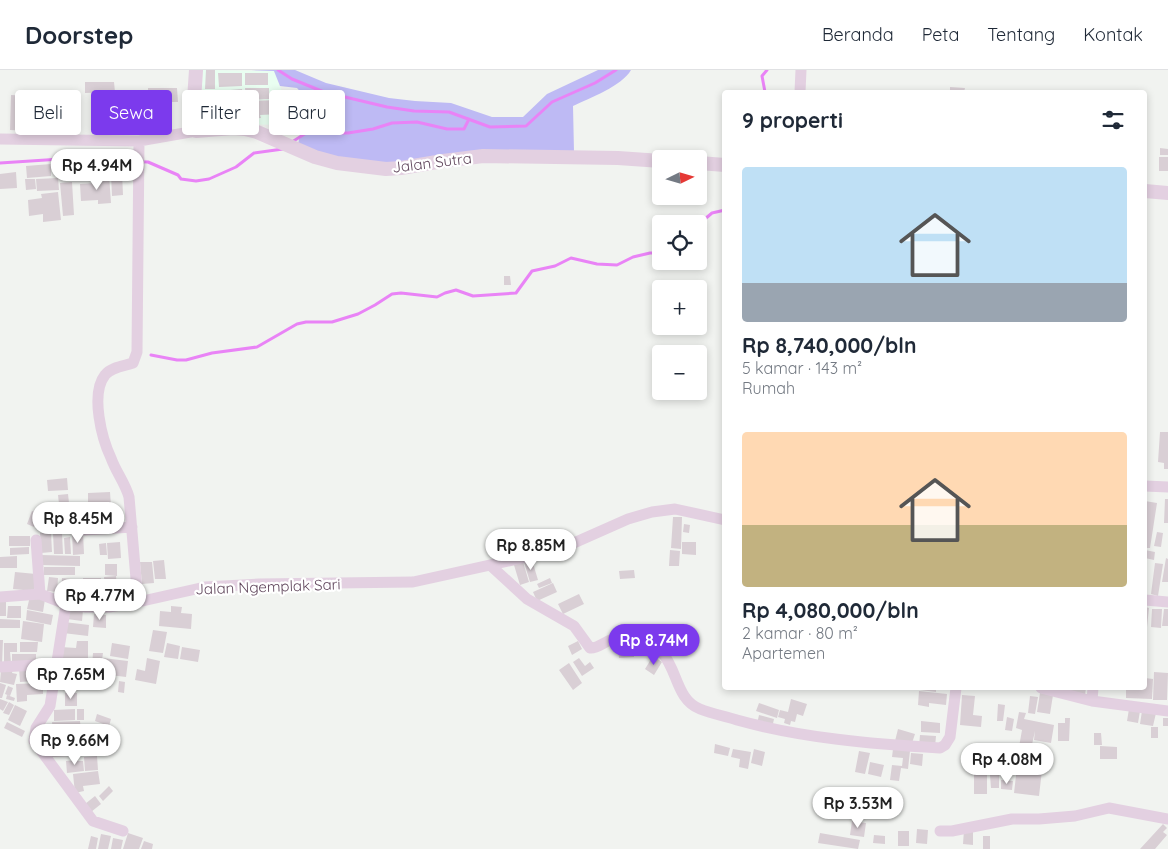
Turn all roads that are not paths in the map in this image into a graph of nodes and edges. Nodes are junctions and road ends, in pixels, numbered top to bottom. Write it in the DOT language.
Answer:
graph roads {
  1 [pos="196,70"];
  2 [pos="801,70"];
  3 [pos="195,90"];
  4 [pos="800,90"];
  5 [pos="259,134"];
  6 [pos="182,135"];
  7 [pos="0,139"];
  8 [pos="139,147"];
  9 [pos="652,160"];
  10 [pos="708,164"];
  11 [pos="722,165"];
  12 [pos="1147,191"];
  13 [pos="1168,193"];
  14 [pos="1147,486"];
  15 [pos="1168,487"];
  16 [pos="722,519"];
  17 [pos="132,527"];
  18 [pos="84,530"];
  19 [pos="36,540"];
  20 [pos="490,565"];
  21 [pos="40,594"];
  22 [pos="0,596"];
  23 [pos="1147,600"];
  24 [pos="138,602"];
  25 [pos="1168,602"];
  26 [pos="66,604"];
  27 [pos="56,664"];
  28 [pos="0,666"];
  29 [pos="956,690"];
  30 [pos="1049,690"];
  31 [pos="1093,690"];
  32 [pos="1092,701"];
  33 [pos="1168,711"];
  34 [pos="1168,819"];
  35 [pos="123,831"];
  36 [pos="940,831"];
  1 -- 3 [label="street"];
  2 -- 4 [label="street"];
  5 -- 9 [label="street, Jalan Sutra"];
  6 -- 8 [label="street, Jalan Sutra"];
  7 -- 8 [label="street, Jalan Sutra"];
  8 -- 17 [label="street"];
  10 -- 11 [label="street"];
  12 -- 13 [label="street"];
  14 -- 15 [label="street"];
  16 -- 20 [label="street, Jalan Ngemplak Sari"];
  17 -- 18 [label="street"];
  17 -- 24 [label="street"];
  19 -- 21 [label="street"];
  20 -- 24 [label="street, Jalan Ngemplak Sari"];
  20 -- 29 [label="street"];
  21 -- 22 [label="street"];
  21 -- 26 [label="street, Jalan Ngemplak Sari"];
  23 -- 25 [label="street"];
  24 -- 26 [label="street, Jalan Ngemplak Sari"];
  26 -- 27 [label="street"];
  27 -- 28 [label="street"];
  27 -- 35 [label="street"];
  30 -- 32 [label="street"];
  31 -- 32 [label="street"];
  32 -- 33 [label="street"];
  34 -- 36 [label="street"];
}
